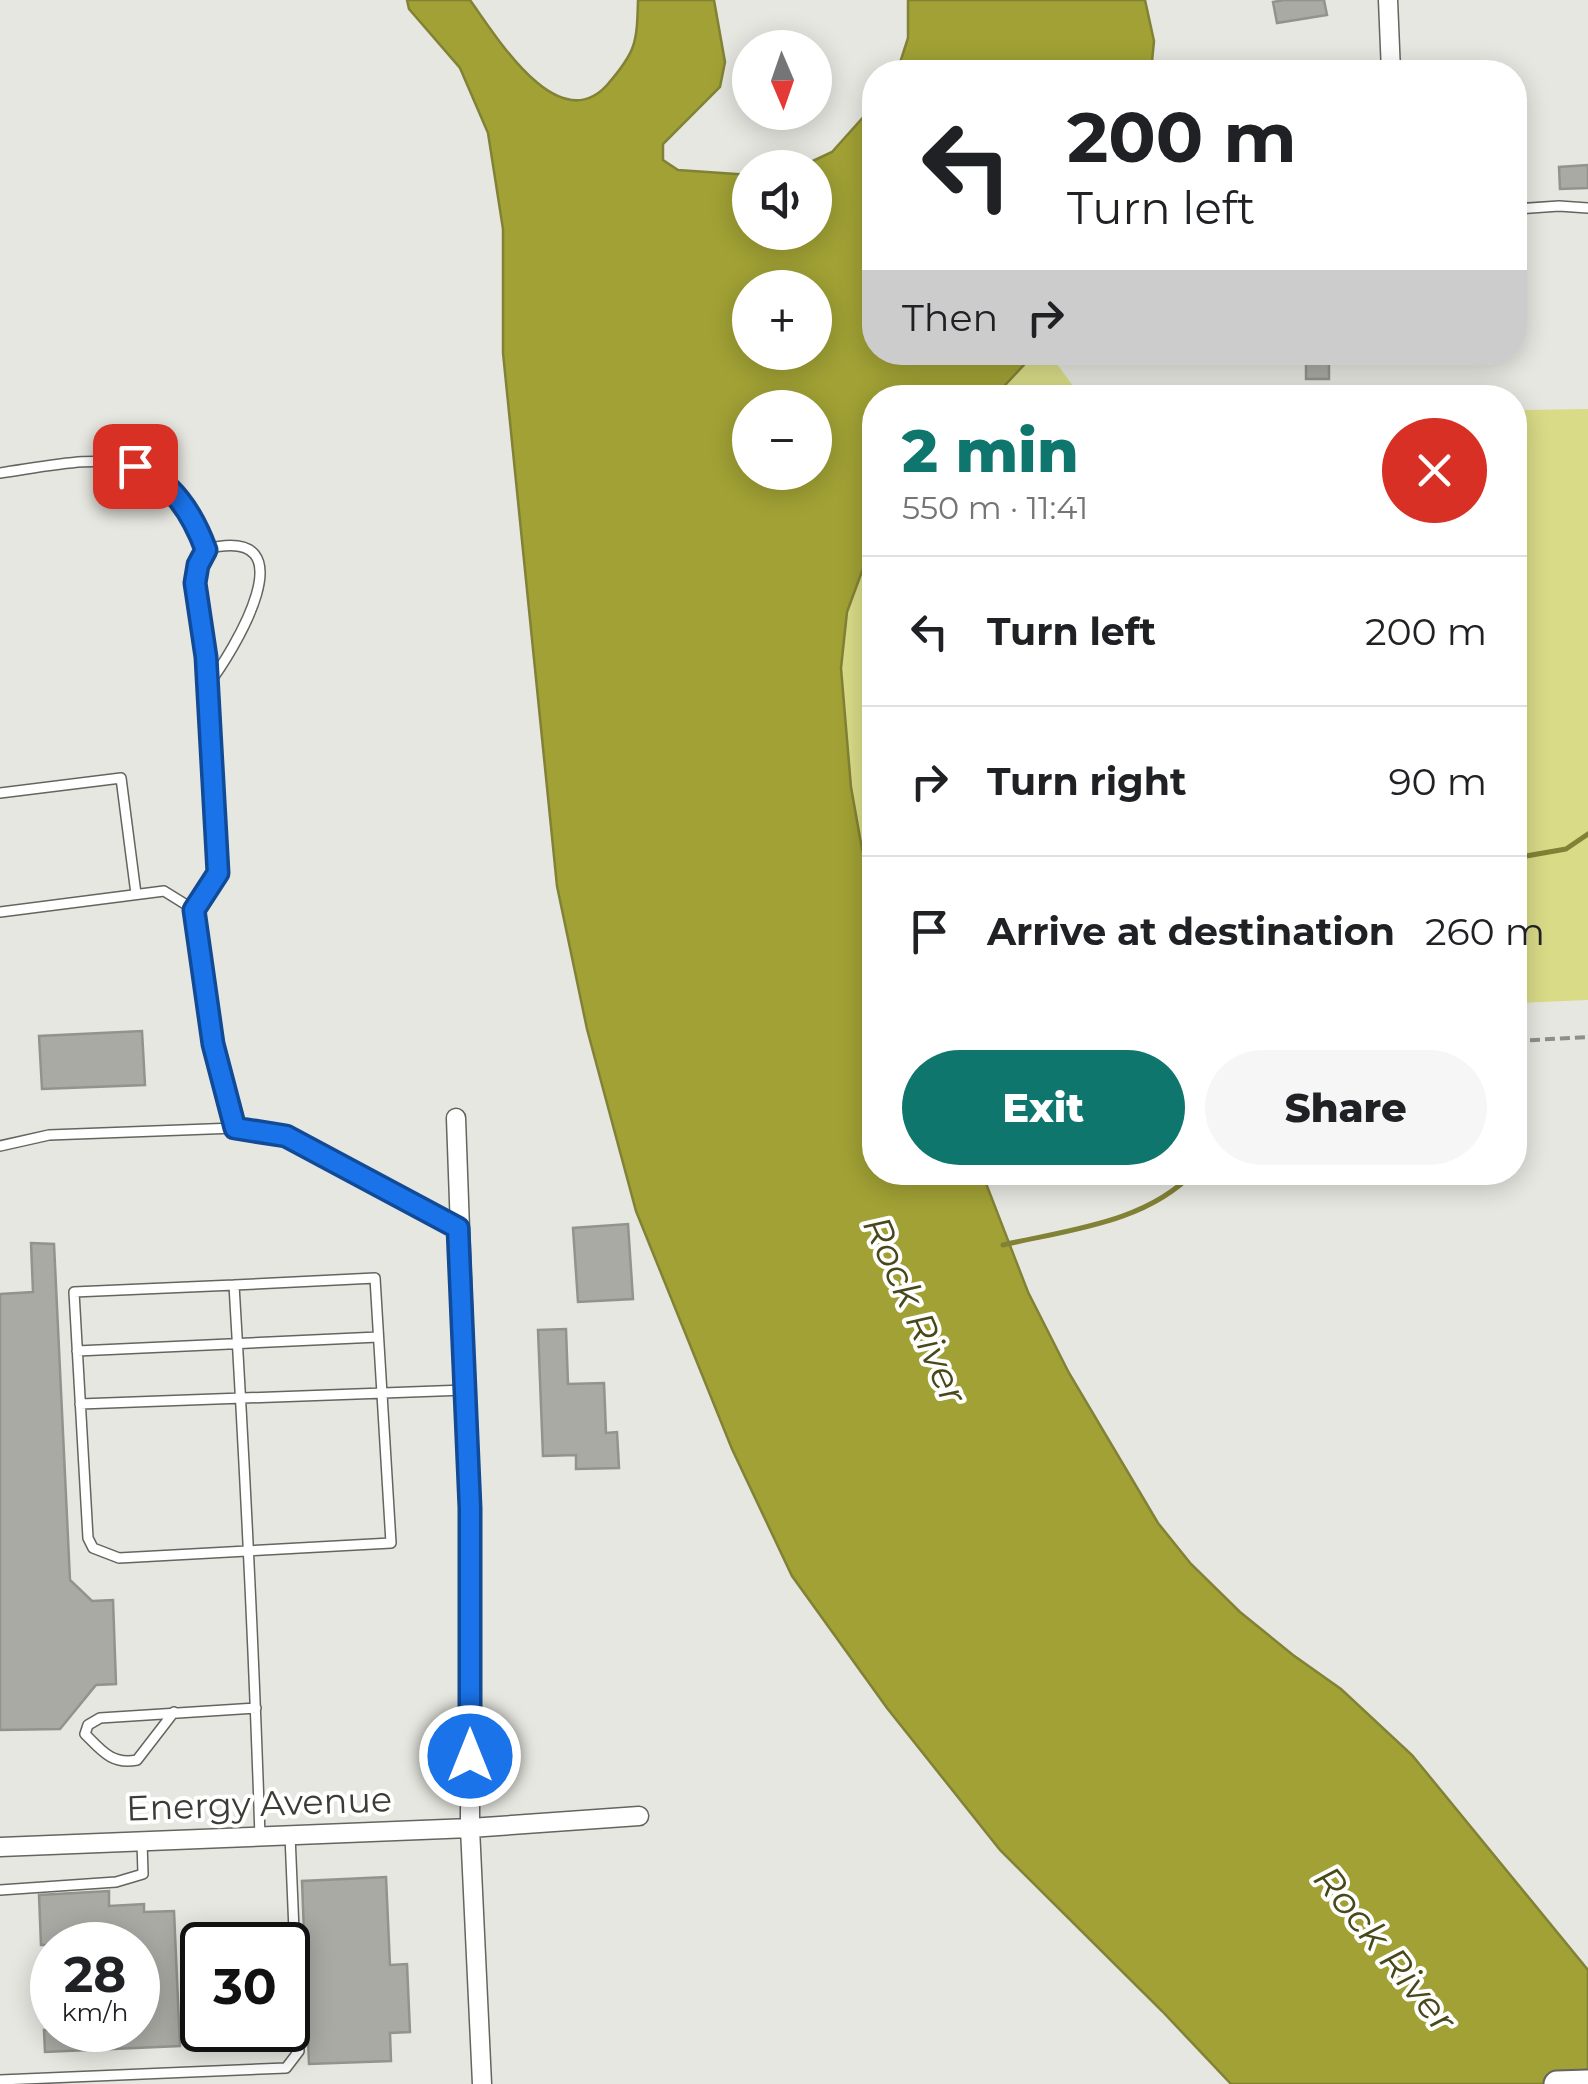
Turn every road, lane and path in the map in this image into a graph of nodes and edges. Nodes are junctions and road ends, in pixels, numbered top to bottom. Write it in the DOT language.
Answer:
graph roads {
  1 [pos="1388,0"];
  2 [pos="1390,60"];
  3 [pos="1527,208"];
  4 [pos="1588,208"];
  5 [pos="0,473"];
  6 [pos="206,550"];
  7 [pos="207,686"];
  8 [pos="0,793"];
  9 [pos="136,894"];
  10 [pos="194,910"];
  11 [pos="0,912"];
  12 [pos="1588,1037"];
  13 [pos="1527,1040"];
  14 [pos="456,1118"];
  15 [pos="235,1128"];
  16 [pos="0,1146"];
  17 [pos="458,1228"];
  18 [pos="234,1285"];
  19 [pos="378,1337"];
  20 [pos="238,1346"];
  21 [pos="77,1351"];
  22 [pos="465,1390"];
  23 [pos="382,1392"];
  24 [pos="241,1398"];
  25 [pos="80,1404"];
  26 [pos="249,1549"];
  27 [pos="256,1708"];
  28 [pos="174,1712"];
  29 [pos="639,1816"];
  30 [pos="470,1828"];
  31 [pos="290,1835"];
  32 [pos="260,1836"];
  33 [pos="142,1841"];
  34 [pos="0,1847"];
  35 [pos="0,1890"];
  36 [pos="0,2080"];
  37 [pos="1588,2082"];
  38 [pos="482,2084"];
  39 [pos="1557,2084"];
  1 -- 2 [label="street"];
  3 -- 4 [label="lane"];
  5 -- 6 [label="lane"];
  6 -- 7 [label="lane"];
  6 -- 7 [label="lane"];
  7 -- 10 [label="lane"];
  8 -- 9 [label="lane"];
  9 -- 10 [label="lane"];
  9 -- 11 [label="lane"];
  10 -- 15 [label="lane"];
  12 -- 13 [label="path"];
  14 -- 17 [label="street"];
  15 -- 16 [label="lane"];
  15 -- 17 [label="lane"];
  17 -- 22 [label="street"];
  18 -- 19 [label="lane"];
  18 -- 20 [label="lane"];
  18 -- 21 [label="lane"];
  19 -- 20 [label="lane"];
  19 -- 23 [label="lane"];
  20 -- 21 [label="lane"];
  20 -- 24 [label="lane"];
  21 -- 25 [label="lane"];
  22 -- 23 [label="lane"];
  22 -- 30 [label="street"];
  23 -- 24 [label="lane"];
  23 -- 26 [label="lane"];
  24 -- 25 [label="lane"];
  24 -- 26 [label="lane"];
  25 -- 26 [label="lane"];
  26 -- 27 [label="lane"];
  27 -- 28 [label="lane"];
  27 -- 32 [label="lane"];
  28 -- 28 [label="lane"];
  29 -- 30 [label="street, Energy Avenue"];
  30 -- 31 [label="street, Energy Avenue"];
  30 -- 38 [label="street"];
  31 -- 32 [label="street, Energy Avenue"];
  31 -- 36 [label="lane"];
  32 -- 33 [label="street, Energy Avenue"];
  33 -- 34 [label="street, Energy Avenue"];
  33 -- 35 [label="lane"];
  37 -- 39 [label="main road"];
}
